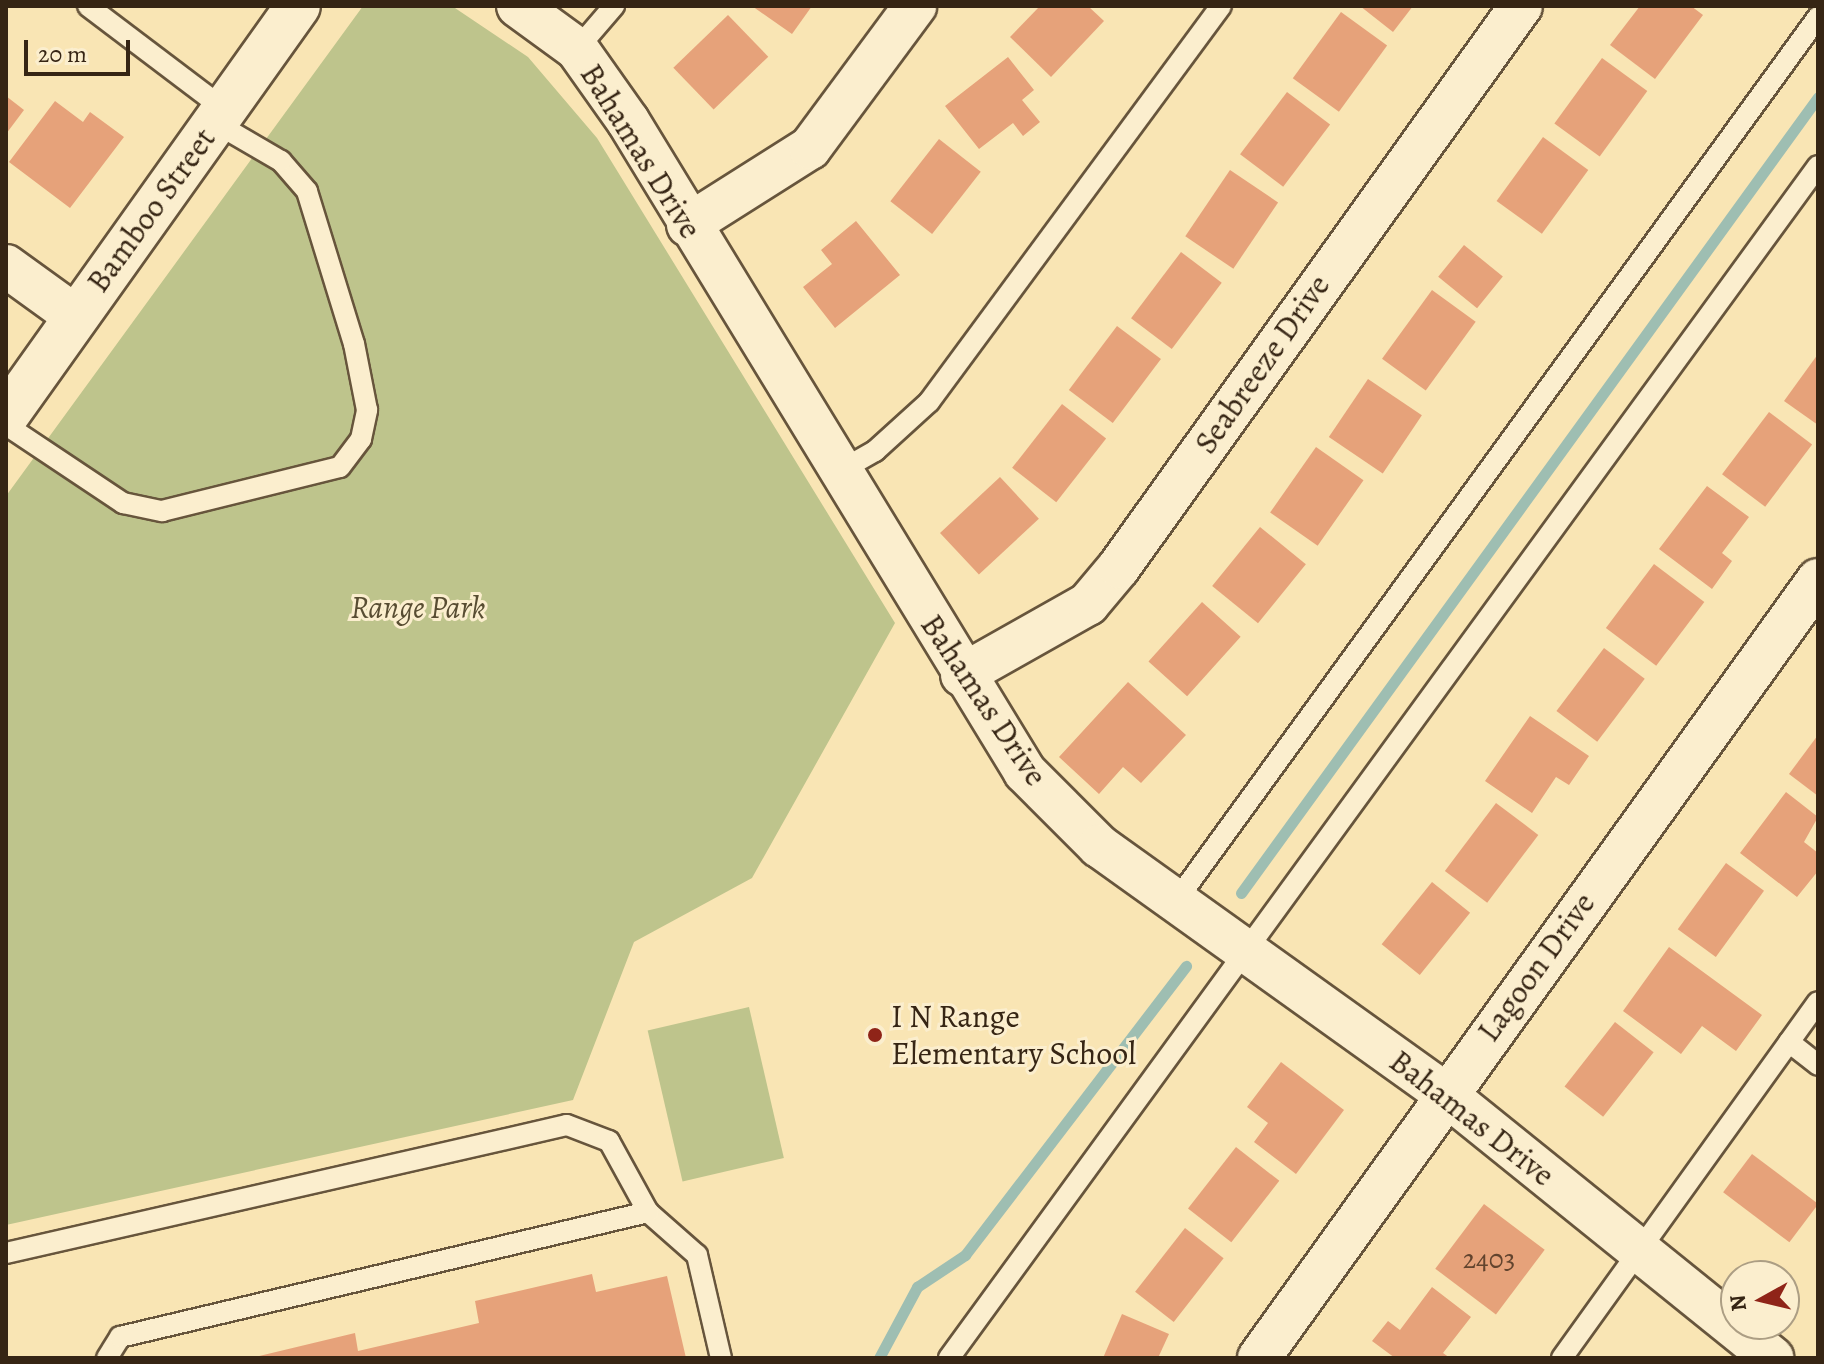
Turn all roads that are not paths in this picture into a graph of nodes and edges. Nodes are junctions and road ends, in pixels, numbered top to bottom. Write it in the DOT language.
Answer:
graph roads {
  1 [pos="88,6"];
  2 [pos="298,6"];
  3 [pos="518,6"];
  4 [pos="614,6"];
  5 [pos="915,6"];
  6 [pos="1221,6"];
  7 [pos="1521,6"];
  8 [pos="1818,17"];
  9 [pos="577,49"];
  10 [pos="219,116"];
  11 [pos="1818,166"];
  12 [pos="688,225"];
  13 [pos="6,266"];
  14 [pos="75,316"];
  15 [pos="6,416"];
  16 [pos="6,425"];
  17 [pos="838,472"];
  18 [pos="1818,580"];
  19 [pos="962,675"];
  20 [pos="1176,901"];
  21 [pos="1250,953"];
  22 [pos="1818,1002"];
  23 [pos="1789,1042"];
  24 [pos="1818,1065"];
  25 [pos="1444,1093"];
  26 [pos="648,1212"];
  27 [pos="1640,1250"];
  28 [pos="6,1253"];
  29 [pos="107,1358"];
  30 [pos="721,1358"];
  31 [pos="949,1358"];
  32 [pos="1259,1358"];
  33 [pos="1562,1358"];
  34 [pos="1773,1358"];
  1 -- 10 [label="lane"];
  2 -- 10 [label="street, Bamboo Street"];
  3 -- 9 [label="street, Bahamas Drive"];
  4 -- 9 [label="lane"];
  5 -- 12 [label="street"];
  6 -- 17 [label="lane"];
  7 -- 19 [label="street, Seabreeze Drive"];
  8 -- 20 [label="lane"];
  9 -- 12 [label="street, Bahamas Drive"];
  10 -- 14 [label="street, Bamboo Street"];
  10 -- 16 [label="lane"];
  11 -- 21 [label="lane"];
  12 -- 17 [label="street, Bahamas Drive"];
  13 -- 14 [label="street"];
  14 -- 15 [label="street, Bamboo Street"];
  17 -- 19 [label="street, Bahamas Drive"];
  18 -- 25 [label="street, Lagoon Drive"];
  19 -- 20 [label="street, Bahamas Drive"];
  20 -- 21 [label="street, Bahamas Drive"];
  21 -- 25 [label="street, Bahamas Drive"];
  21 -- 31 [label="lane"];
  22 -- 23 [label="lane"];
  23 -- 24 [label="lane"];
  23 -- 27 [label="lane"];
  25 -- 27 [label="street, Bahamas Drive"];
  25 -- 32 [label="street, Lagoon Drive"];
  26 -- 28 [label="lane"];
  26 -- 29 [label="lane"];
  26 -- 30 [label="lane"];
  27 -- 33 [label="lane"];
  27 -- 34 [label="street, Bahamas Drive"];
}
